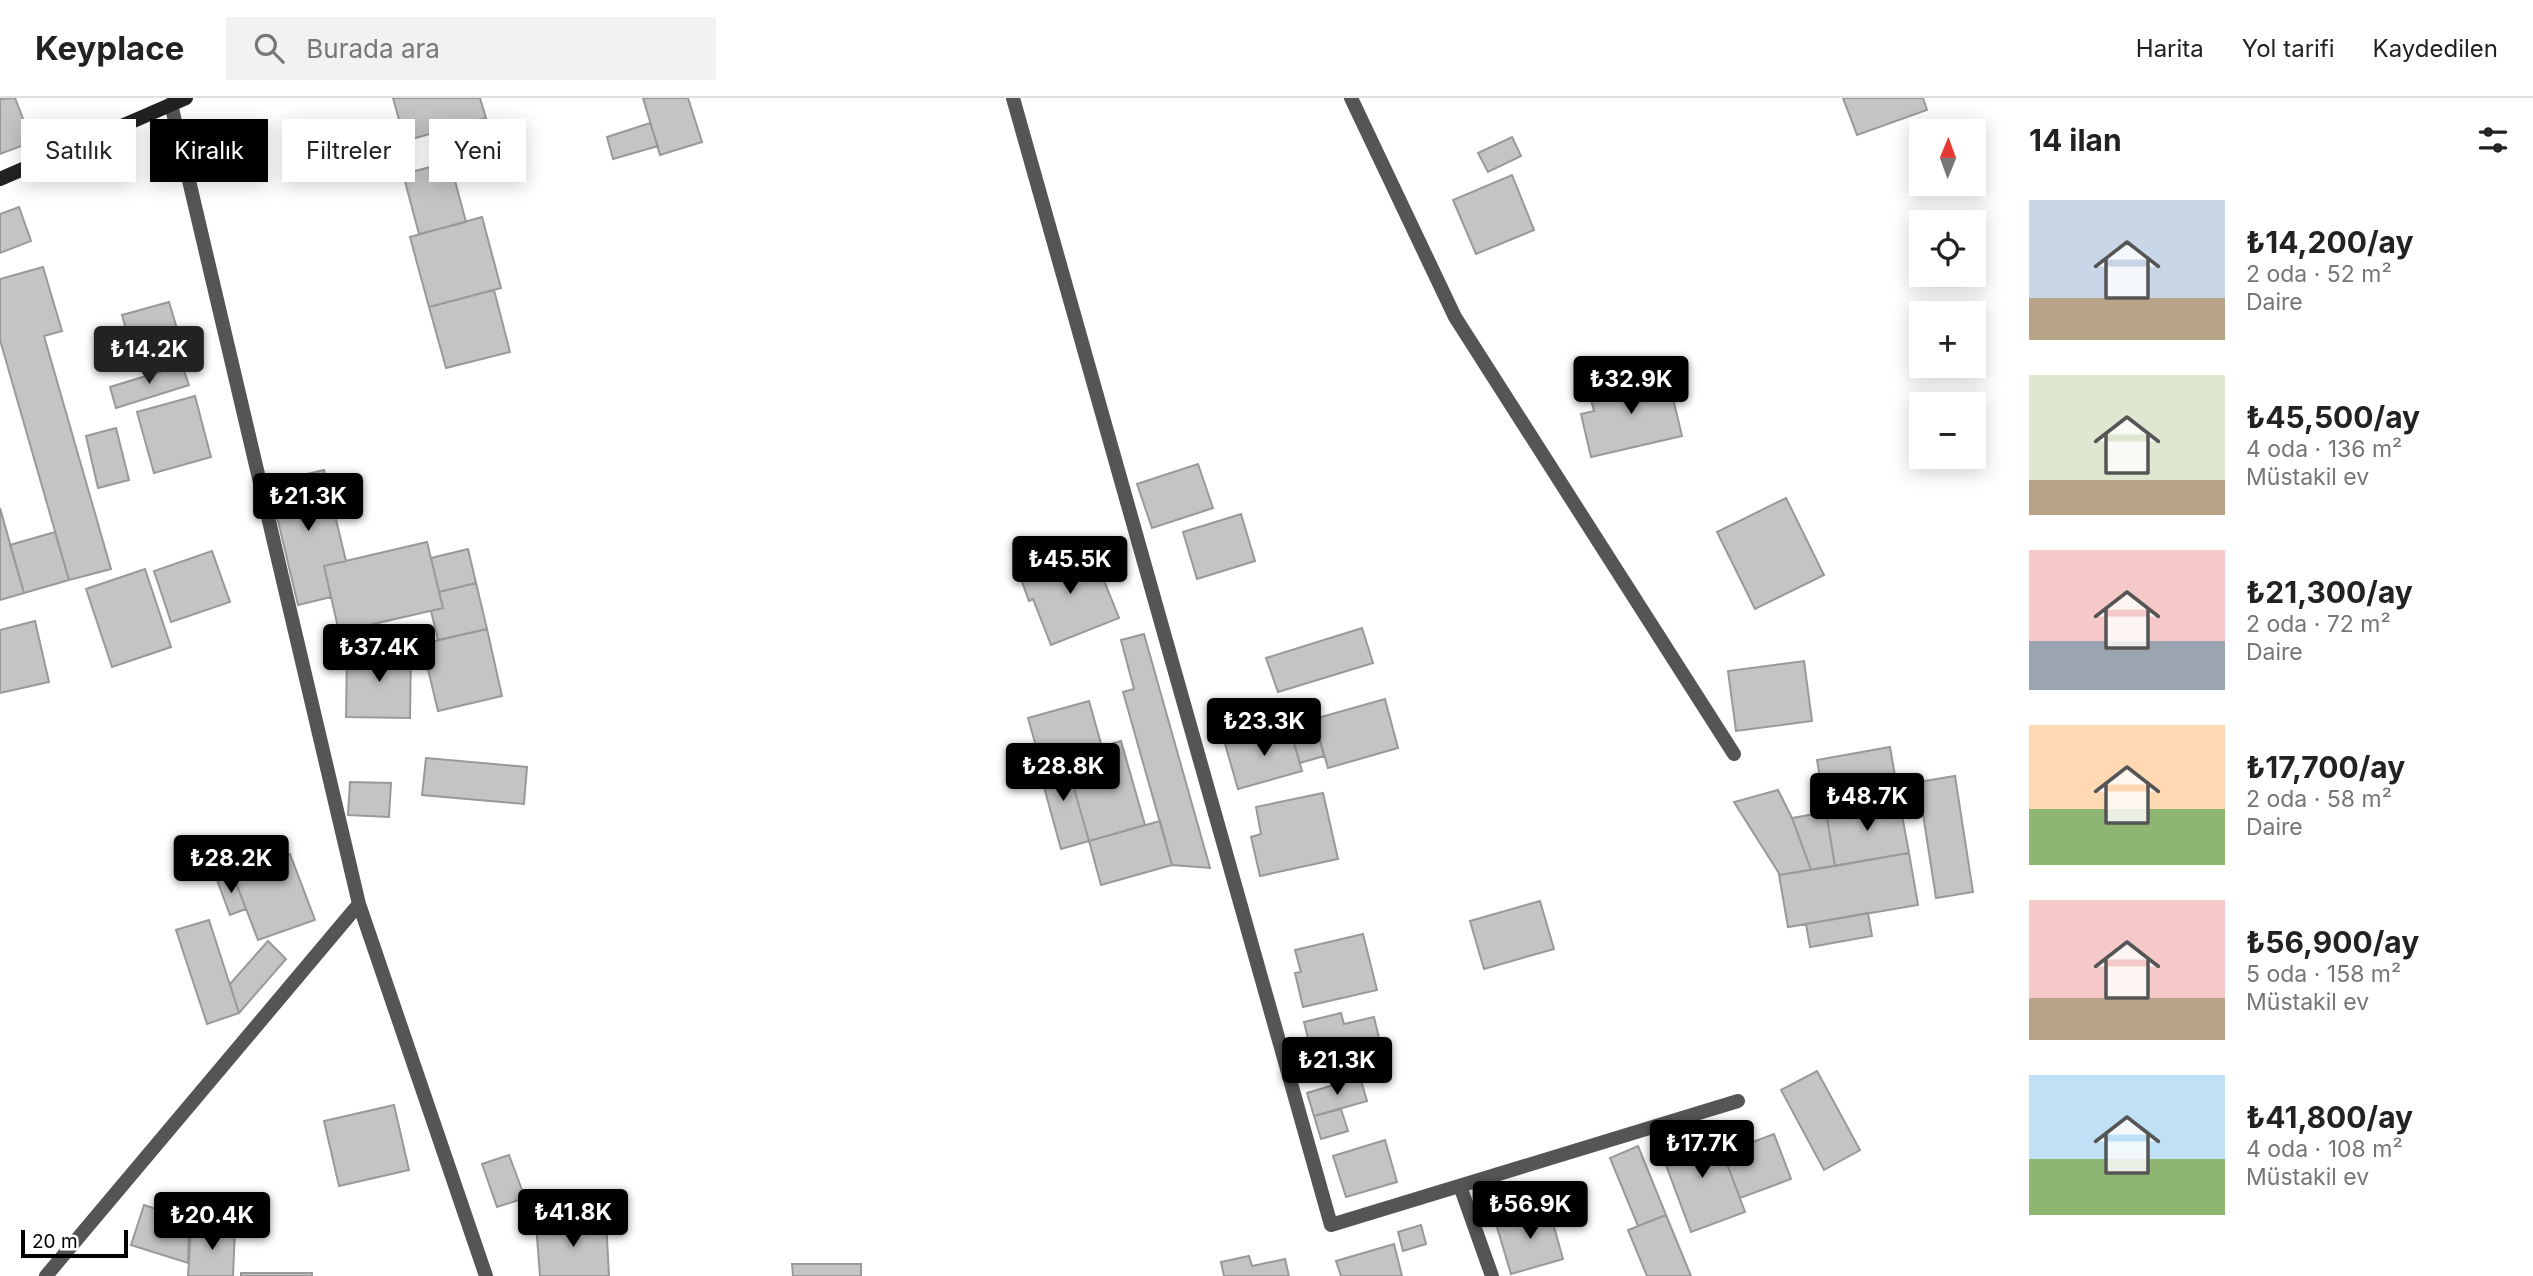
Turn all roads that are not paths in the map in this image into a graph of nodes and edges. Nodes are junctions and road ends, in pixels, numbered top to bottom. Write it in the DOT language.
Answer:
graph roads {
  1 [pos="186,98"];
  2 [pos="1013,98"];
  3 [pos="1351,98"];
  4 [pos="171,104"];
  5 [pos="0,179"];
  6 [pos="1734,754"];
  7 [pos="359,904"];
  8 [pos="1738,1101"];
  9 [pos="1460,1186"];
  10 [pos="46,1276"];
  11 [pos="486,1276"];
  12 [pos="1492,1276"];
  1 -- 4 [label="street"];
  2 -- 9 [label="street"];
  3 -- 6 [label="street"];
  4 -- 5 [label="street"];
  4 -- 7 [label="street"];
  7 -- 10 [label="street"];
  7 -- 11 [label="street"];
  8 -- 9 [label="street"];
  9 -- 12 [label="street"];
}
